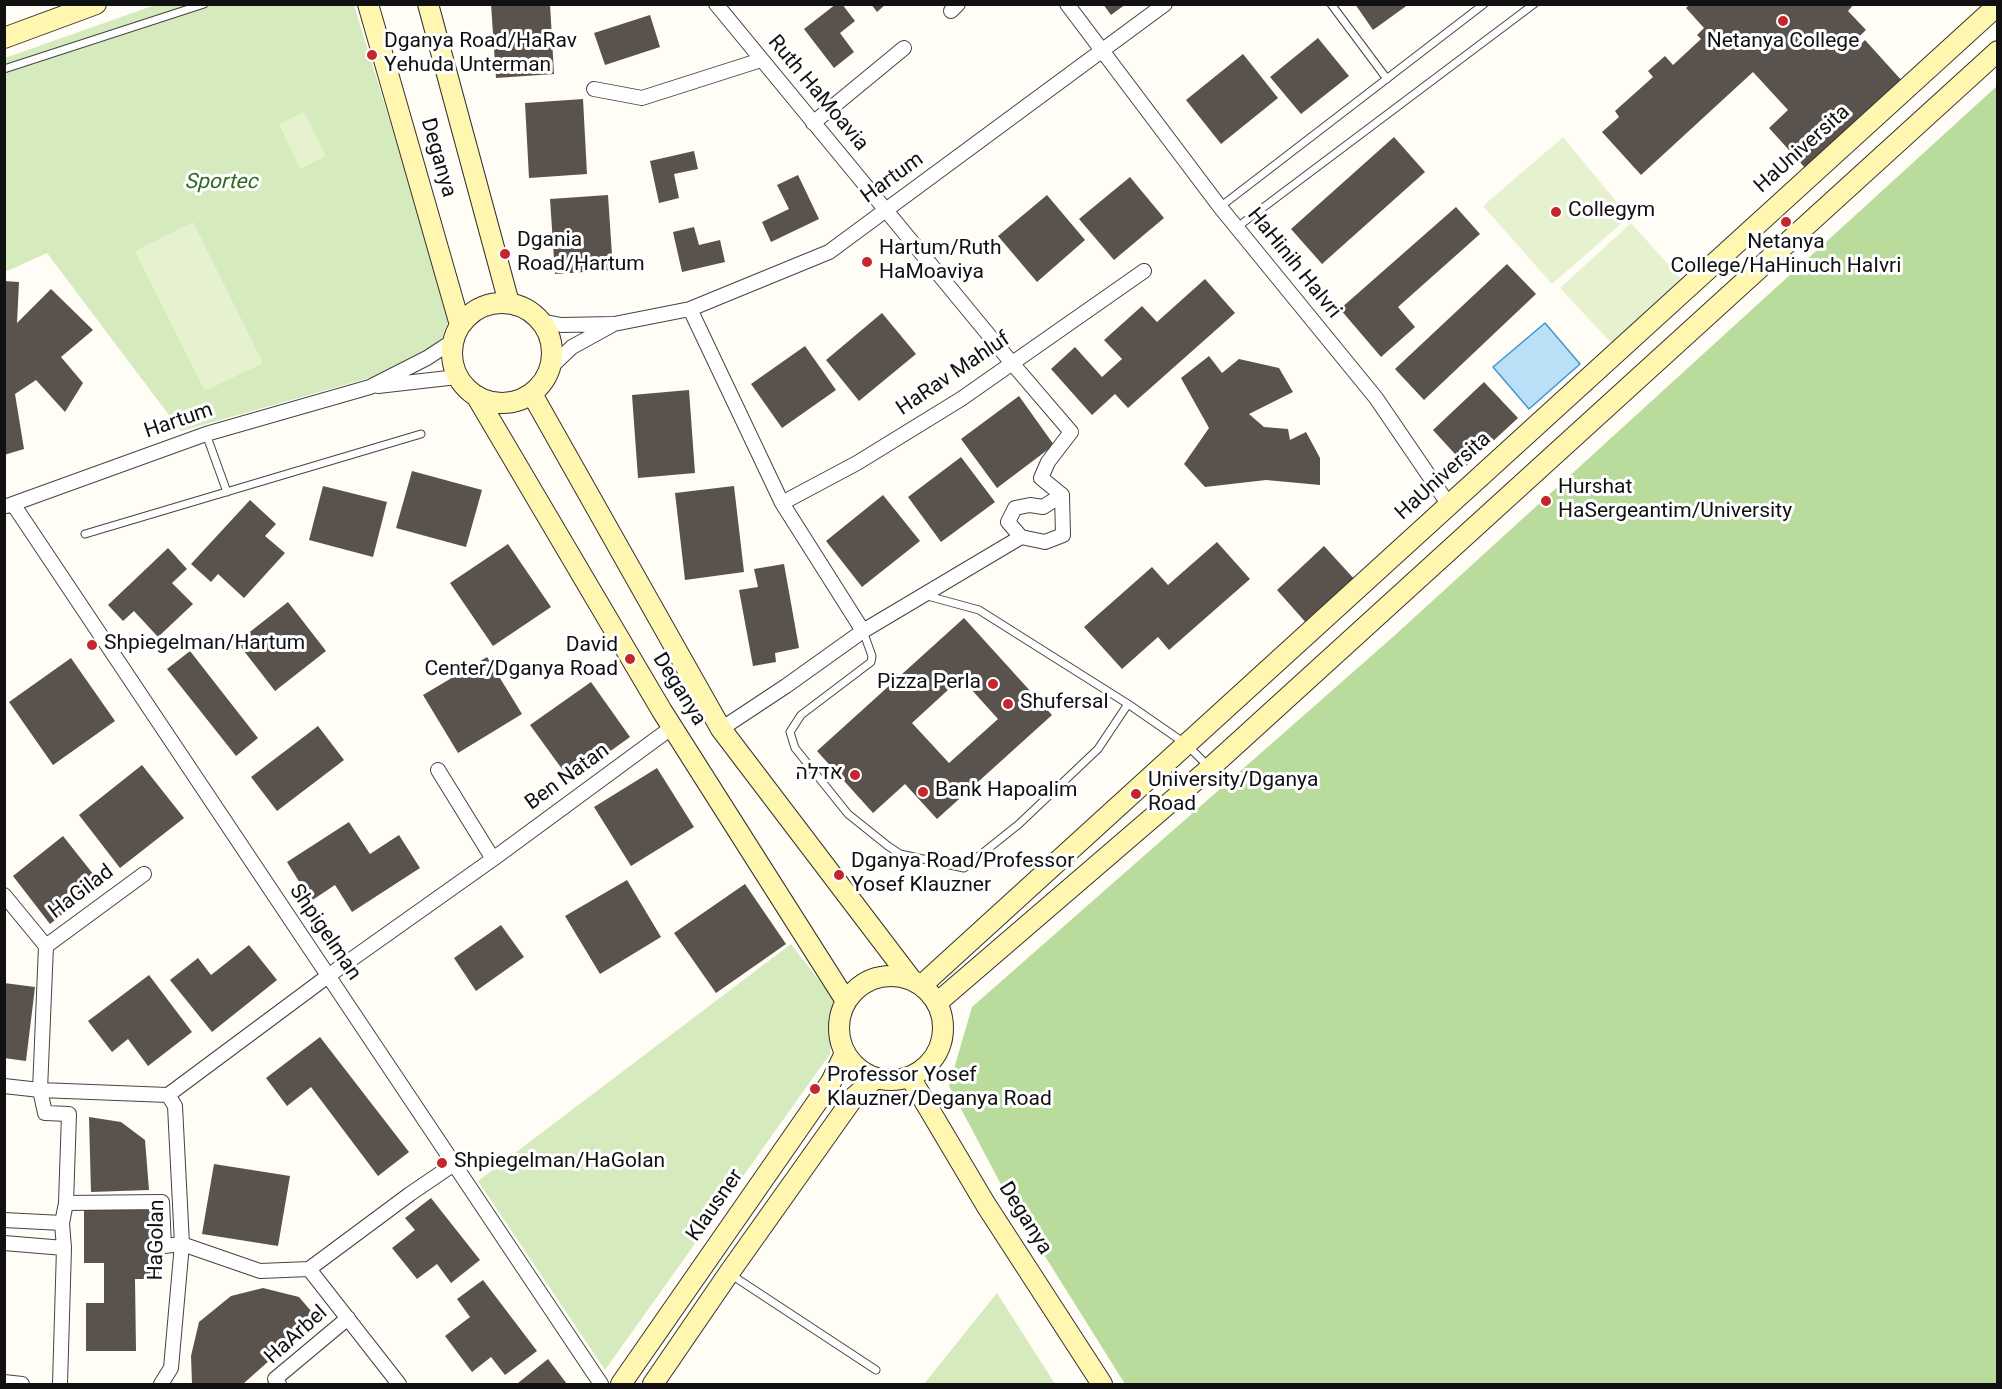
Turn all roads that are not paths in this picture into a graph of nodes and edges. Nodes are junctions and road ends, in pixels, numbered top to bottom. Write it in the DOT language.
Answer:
graph roads {
  1 [pos="96,4"];
  2 [pos="204,4"];
  3 [pos="368,4"];
  4 [pos="428,4"];
  5 [pos="716,4"];
  6 [pos="1067,4"];
  7 [pos="1165,4"];
  8 [pos="1331,4"];
  9 [pos="1484,4"];
  10 [pos="1534,4"];
  11 [pos="1998,4"];
  12 [pos="4,38"];
  13 [pos="904,48"];
  14 [pos="1998,51"];
  15 [pos="1101,52"];
  16 [pos="761,60"];
  17 [pos="4,69"];
  18 [pos="1387,79"];
  19 [pos="594,89"];
  20 [pos="813,123"];
  21 [pos="1220,207"];
  22 [pos="885,210"];
  23 [pos="1236,228"];
  24 [pos="1144,271"];
  25 [pos="509,303"];
  26 [pos="690,309"];
  27 [pos="541,321"];
  28 [pos="614,324"];
  29 [pos="456,333"];
  30 [pos="1011,362"];
  31 [pos="550,368"];
  32 [pos="456,377"];
  33 [pos="370,387"];
  34 [pos="532,394"];
  35 [pos="478,399"];
  36 [pos="206,434"];
  37 [pos="421,434"];
  38 [pos="227,492"];
  39 [pos="1062,495"];
  40 [pos="782,503"];
  41 [pos="9,505"];
  42 [pos="1449,505"];
  43 [pos="85,534"];
  44 [pos="1021,537"];
  45 [pos="922,595"];
  46 [pos="863,631"];
  47 [pos="1128,704"];
  48 [pos="721,729"];
  49 [pos="667,731"];
  50 [pos="1186,744"];
  51 [pos="1210,768"];
  52 [pos="438,770"];
  53 [pos="493,859"];
  54 [pos="144,874"];
  55 [pos="4,895"];
  56 [pos="46,946"];
  57 [pos="328,976"];
  58 [pos="916,982"];
  59 [pos="846,1001"];
  60 [pos="938,1002"];
  61 [pos="845,1053"];
  62 [pos="910,1077"];
  63 [pos="876,1078"];
  64 [pos="4,1086"];
  65 [pos="40,1090"];
  66 [pos="168,1095"];
  67 [pos="454,1164"];
  68 [pos="66,1203"];
  69 [pos="4,1220"];
  70 [pos="62,1223"];
  71 [pos="4,1243"];
  72 [pos="182,1244"];
  73 [pos="64,1248"];
  74 [pos="309,1269"];
  75 [pos="729,1273"];
  76 [pos="348,1318"];
  77 [pos="876,1370"];
  78 [pos="4,1382"];
  79 [pos="22,1384"];
  80 [pos="60,1384"];
  81 [pos="161,1384"];
  82 [pos="279,1384"];
  83 [pos="399,1384"];
  84 [pos="602,1384"];
  85 [pos="621,1384"];
  86 [pos="653,1384"];
  87 [pos="1102,1384"];
  1 -- 12 [label="street"];
  2 -- 17 [label="lane"];
  3 -- 29 [label="street, Deganya"];
  4 -- 25 [label="street, Deganya"];
  5 -- 16 [label="street, Ruth HaMoavia"];
  6 -- 15 [label="street, HaHinih HaIvri"];
  7 -- 15 [label="street, Hartum"];
  8 -- 18 [label="lane"];
  9 -- 18 [label="lane"];
  10 -- 23 [label="lane"];
  11 -- 42 [label="street, HaUniversita"];
  13 -- 20 [label="street"];
  14 -- 51 [label="street"];
  15 -- 21 [label="street, HaHinih HaIvri"];
  15 -- 22 [label="street, Hartum"];
  16 -- 19 [label="street"];
  16 -- 20 [label="street, Ruth HaMoavia"];
  18 -- 21 [label="lane"];
  20 -- 22 [label="street, Ruth HaMoavia"];
  21 -- 23 [label="street, HaHinih HaIvri"];
  22 -- 26 [label="street, Hartum"];
  22 -- 30 [label="street, Ruth HaMoavia"];
  23 -- 42 [label="street, HaHinih HaIvri"];
  24 -- 30 [label="street, HaRav Mahluf"];
  25 -- 27 [label="street"];
  25 -- 29 [label="street"];
  26 -- 28 [label="street, Hartum"];
  26 -- 40 [label="street"];
  27 -- 28 [label="street, Hartum"];
  27 -- 31 [label="street"];
  28 -- 31 [label="street, Hartum"];
  29 -- 32 [label="street"];
  29 -- 33 [label="street, Hartum"];
  30 -- 39 [label="street, Ruth HaMoavia"];
  30 -- 40 [label="street, HaRav Mahluf"];
  31 -- 34 [label="street"];
  32 -- 33 [label="street, Hartum"];
  32 -- 35 [label="street"];
  33 -- 36 [label="street, Hartum"];
  34 -- 35 [label="street"];
  34 -- 48 [label="street, Deganya"];
  35 -- 59 [label="street, Deganya"];
  36 -- 38 [label="lane"];
  36 -- 41 [label="street, Hartum"];
  37 -- 38 [label="lane"];
  38 -- 43 [label="lane"];
  39 -- 44 [label="street"];
  39 -- 44 [label="street"];
  40 -- 46 [label="street"];
  41 -- 57 [label="street, Shpigelman"];
  42 -- 50 [label="street, HaUniversita"];
  44 -- 45 [label="street"];
  45 -- 46 [label="street"];
  45 -- 47 [label="lane"];
  46 -- 47 [label="lane"];
  46 -- 48 [label="street"];
  47 -- 50 [label="lane"];
  48 -- 58 [label="street, Deganya"];
  49 -- 53 [label="street, Ben Natan"];
  50 -- 51 [label="lane"];
  50 -- 58 [label="street, HaUniversita"];
  51 -- 60 [label="street"];
  52 -- 53 [label="street"];
  53 -- 57 [label="street, Ben Natan"];
  54 -- 56 [label="street, HaGilad"];
  55 -- 56 [label="street, HaGilad"];
  56 -- 65 [label="street, HaGilad"];
  57 -- 66 [label="street"];
  57 -- 67 [label="street, Shpigelman"];
  58 -- 59 [label="street"];
  58 -- 60 [label="street"];
  59 -- 61 [label="street"];
  60 -- 62 [label="street"];
  61 -- 63 [label="street"];
  61 -- 85 [label="street, Klausner"];
  62 -- 63 [label="street"];
  62 -- 87 [label="street, Deganya"];
  63 -- 75 [label="street"];
  64 -- 65 [label="street"];
  65 -- 66 [label="street"];
  65 -- 68 [label="street"];
  66 -- 72 [label="street, HaGolan"];
  67 -- 74 [label="street"];
  67 -- 84 [label="street, Shpigelman"];
  68 -- 70 [label="street"];
  68 -- 72 [label="street"];
  69 -- 70 [label="street"];
  70 -- 73 [label="street"];
  71 -- 73 [label="street"];
  72 -- 74 [label="street"];
  72 -- 81 [label="street, HaGolan"];
  73 -- 80 [label="street"];
  74 -- 76 [label="street, HaArbel"];
  75 -- 77 [label="lane"];
  75 -- 86 [label="street"];
  76 -- 82 [label="street, HaArbel"];
  76 -- 83 [label="street, HaArbel"];
  78 -- 79 [label="street"];
}
